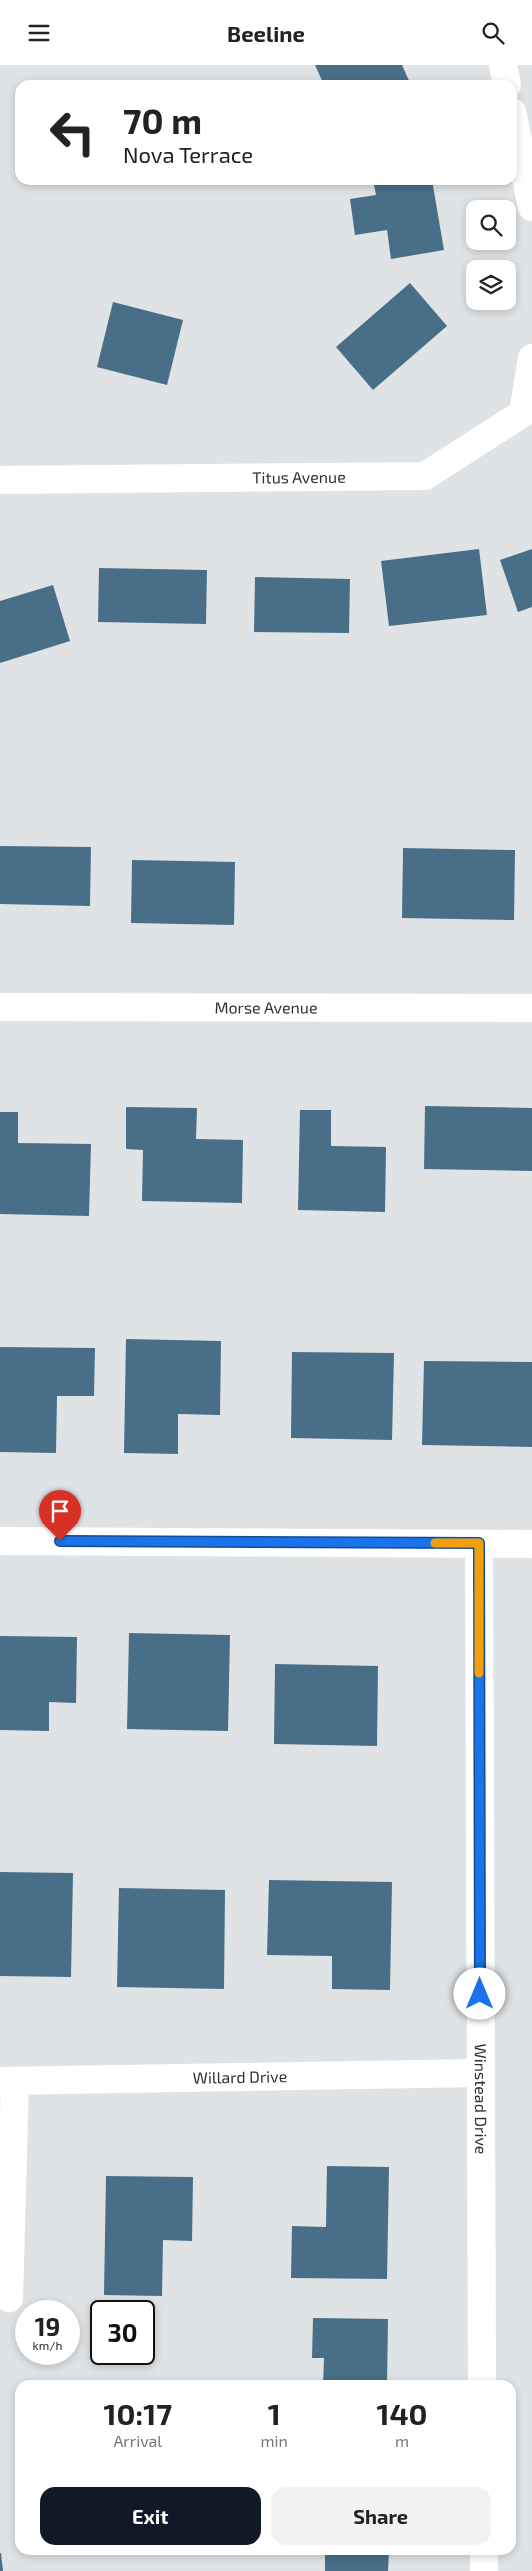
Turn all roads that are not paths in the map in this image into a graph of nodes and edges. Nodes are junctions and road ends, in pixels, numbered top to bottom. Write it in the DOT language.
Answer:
graph roads {
  1 [pos="503,65"];
  2 [pos="506,80"];
  3 [pos="517,136"];
  4 [pos="532,207"];
  5 [pos="532,358"];
  6 [pos="0,480"];
  7 [pos="0,1007"];
  8 [pos="532,1008"];
  9 [pos="0,1541"];
  10 [pos="479,1543"];
  11 [pos="532,1544"];
  12 [pos="480,2073"];
  13 [pos="8,2081"];
  14 [pos="8,2298"];
  15 [pos="482,2380"];
  16 [pos="484,2555"];
  17 [pos="484,2571"];
  1 -- 2 [label="street"];
  3 -- 4 [label="street"];
  5 -- 6 [label="street, Titus Avenue"];
  7 -- 8 [label="street, Morse Avenue"];
  9 -- 10 [label="street"];
  10 -- 11 [label="street"];
  10 -- 12 [label="street, Winstead Drive"];
  12 -- 13 [label="street, Willard Drive"];
  12 -- 15 [label="street, Winstead Drive"];
  13 -- 14 [label="street"];
  16 -- 17 [label="street"];
}
